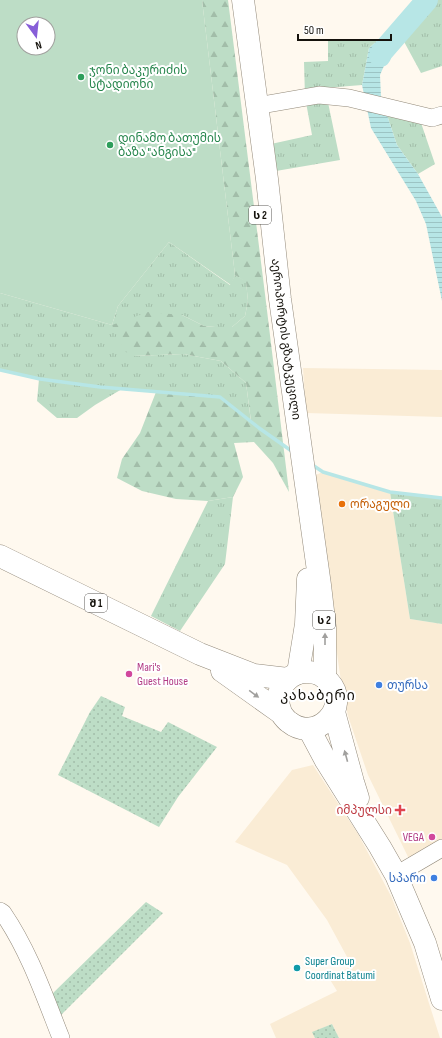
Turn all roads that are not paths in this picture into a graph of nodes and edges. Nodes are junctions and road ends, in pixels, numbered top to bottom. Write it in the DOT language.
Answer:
graph roads {
  1 [pos="233,0"];
  2 [pos="243,0"];
  3 [pos="256,106"];
  4 [pos="442,115"];
  5 [pos="293,429"];
  6 [pos="300,474"];
  7 [pos="0,556"];
  8 [pos="200,654"];
  9 [pos="293,676"];
  10 [pos="325,678"];
  11 [pos="334,712"];
  12 [pos="281,713"];
  13 [pos="309,729"];
  14 [pos="371,832"];
  15 [pos="442,848"];
  16 [pos="396,875"];
  17 [pos="0,911"];
  18 [pos="442,998"];
  19 [pos="61,1038"];
  1 -- 5 [label="main road, აეროპორტის გზატკეცილი / ს 2"];
  2 -- 3 [label="main road, აეროპორტის გზატკეცილი / ს 2"];
  3 -- 4 [label="street"];
  3 -- 5 [label="main road, აეროპორტის გზატკეცილი / ს 2"];
  5 -- 6 [label="main road, აეროპორტის გზატკეცილი / ს 2"];
  6 -- 9 [label="main road, აეროპორტის გზატკეცილი / ს 2"];
  10 -- 6 [label="main road, აეროპორტის გზატკეცილი / ს 2, one-way"];
  7 -- 8 [label="main road, შ 1"];
  8 -- 9 [label="main road, შ 1"];
  8 -- 12 [label="main road, შ 1, one-way"];
  9 -- 10 [label="main road"];
  9 -- 12 [label="main road"];
  10 -- 11 [label="main road"];
  11 -- 13 [label="main road"];
  14 -- 11 [label="main road, one-way"];
  12 -- 13 [label="main road"];
  13 -- 14 [label="main road"];
  14 -- 16 [label="main road"];
  15 -- 16 [label="street"];
  16 -- 18 [label="main road"];
  17 -- 19 [label="street"];
}
